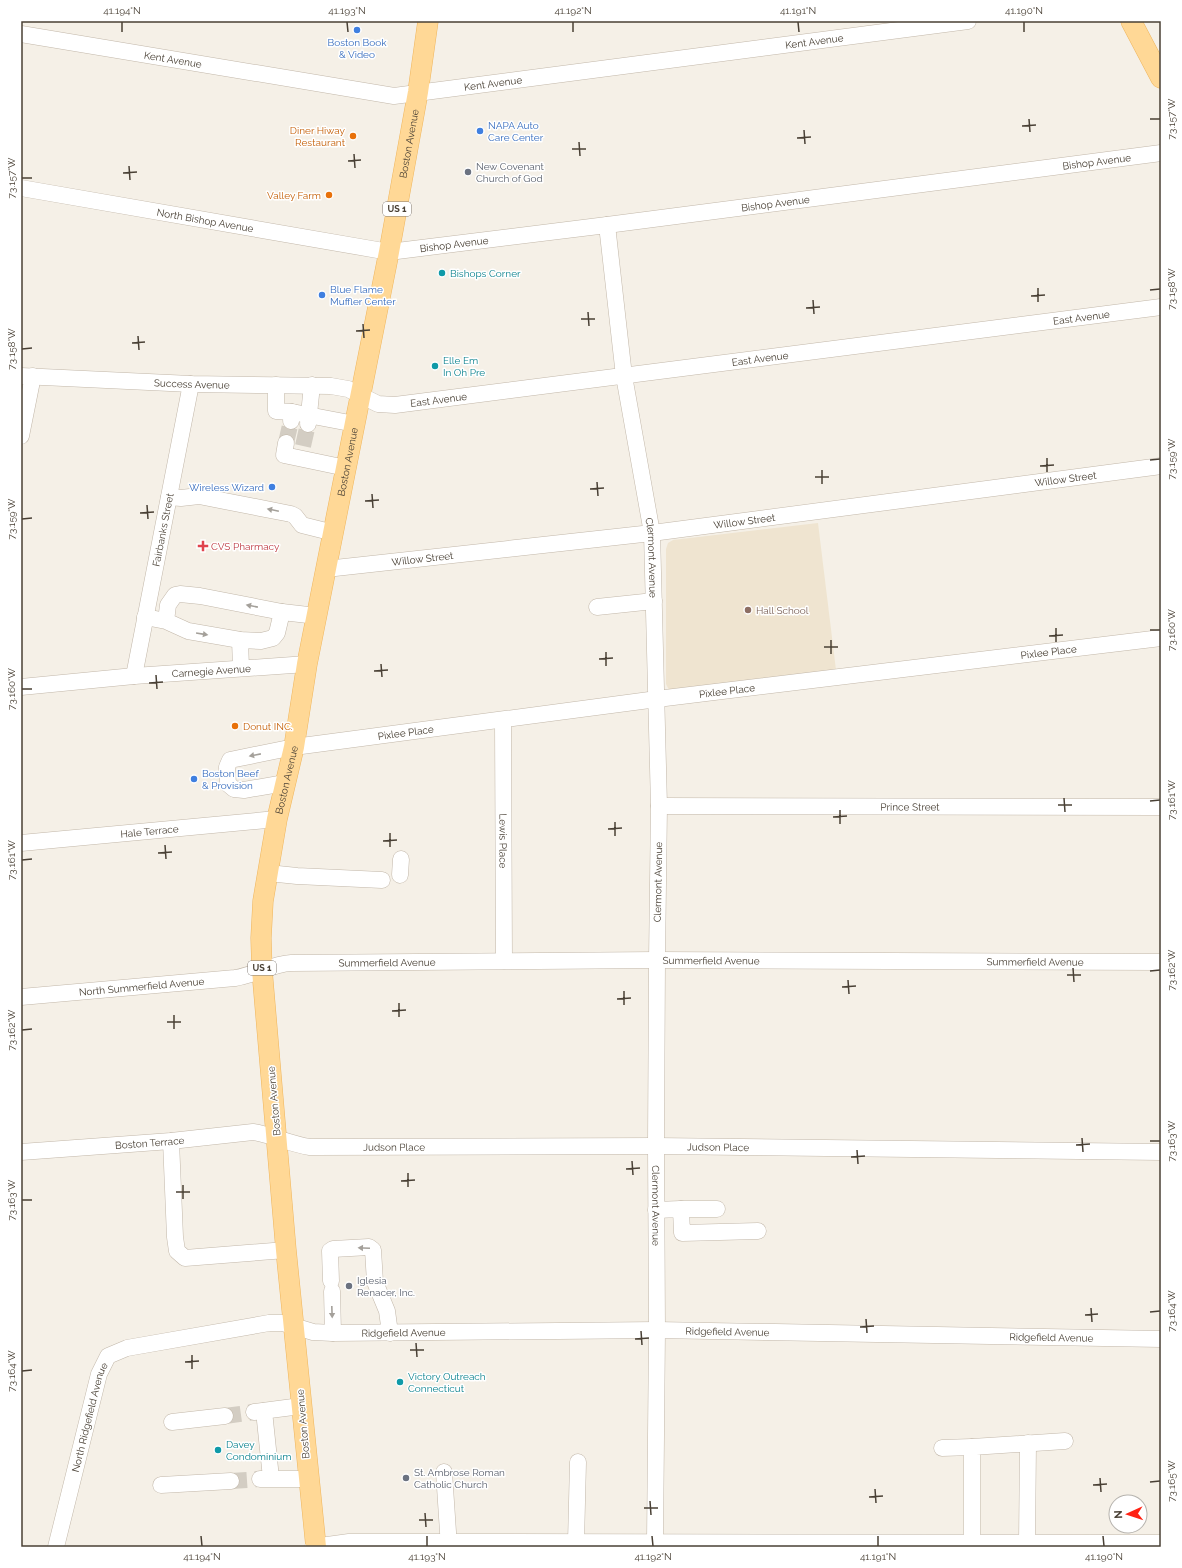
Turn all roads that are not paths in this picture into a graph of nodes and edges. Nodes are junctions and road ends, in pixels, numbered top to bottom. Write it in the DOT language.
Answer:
graph roads {
  1 [pos="428,21"];
  2 [pos="968,21"];
  3 [pos="1131,21"];
  4 [pos="21,34"];
  5 [pos="1161,78"];
  6 [pos="418,92"];
  7 [pos="1161,153"];
  8 [pos="21,188"];
  9 [pos="607,225"];
  10 [pos="389,252"];
  11 [pos="1161,308"];
  12 [pos="27,376"];
  13 [pos="624,376"];
  14 [pos="191,384"];
  15 [pos="276,385"];
  16 [pos="312,385"];
  17 [pos="360,396"];
  18 [pos="308,420"];
  19 [pos="355,424"];
  20 [pos="21,436"];
  21 [pos="286,443"];
  22 [pos="1161,466"];
  23 [pos="346,468"];
  24 [pos="169,497"];
  25 [pos="334,533"];
  26 [pos="652,534"];
  27 [pos="326,569"];
  28 [pos="654,601"];
  29 [pos="597,607"];
  30 [pos="282,612"];
  31 [pos="317,616"];
  32 [pos="146,617"];
  33 [pos="166,621"];
  34 [pos="1161,638"];
  35 [pos="240,640"];
  36 [pos="307,664"];
  37 [pos="241,668"];
  38 [pos="134,676"];
  39 [pos="21,687"];
  40 [pos="657,699"];
  41 [pos="503,720"];
  42 [pos="294,747"];
  43 [pos="285,783"];
  44 [pos="659,806"];
  45 [pos="1161,807"];
  46 [pos="277,819"];
  47 [pos="21,843"];
  48 [pos="268,873"];
  49 [pos="382,880"];
  50 [pos="657,960"];
  51 [pos="504,961"];
  52 [pos="1161,962"];
  53 [pos="262,970"];
  54 [pos="21,997"];
  55 [pos="277,1137"];
  56 [pos="171,1141"];
  57 [pos="656,1146"];
  58 [pos="21,1152"];
  59 [pos="1161,1152"];
  60 [pos="681,1209"];
  61 [pos="718,1209"];
  62 [pos="656,1210"];
  63 [pos="758,1231"];
  64 [pos="286,1250"];
  65 [pos="294,1326"];
  66 [pos="657,1330"];
  67 [pos="390,1332"];
  68 [pos="333,1333"];
  69 [pos="1161,1339"];
  70 [pos="301,1406"];
  71 [pos="225,1416"];
  72 [pos="172,1422"];
  73 [pos="1065,1441"];
  74 [pos="1028,1443"];
  75 [pos="972,1447"];
  76 [pos="942,1448"];
  77 [pos="578,1462"];
  78 [pos="444,1472"];
  79 [pos="308,1478"];
  80 [pos="231,1481"];
  81 [pos="161,1485"];
  82 [pos="972,1543"];
  83 [pos="1027,1543"];
  84 [pos="1161,1543"];
  85 [pos="449,1544"];
  86 [pos="524,1544"];
  87 [pos="570,1544"];
  88 [pos="647,1544"];
  89 [pos="673,1544"];
  90 [pos="766,1545"];
  91 [pos="896,1545"];
  92 [pos="56,1547"];
  93 [pos="313,1547"];
  94 [pos="316,1547"];
  1 -- 6 [label="main road, Boston Avenue / US 1"];
  2 -- 6 [label="street, Kent Avenue"];
  3 -- 5 [label="main road"];
  4 -- 6 [label="street, Kent Avenue"];
  6 -- 10 [label="main road, Boston Avenue / US 1"];
  7 -- 9 [label="street, Bishop Avenue"];
  8 -- 10 [label="street, North Bishop Avenue"];
  9 -- 10 [label="street, Bishop Avenue"];
  9 -- 13 [label="street, Clermont Avenue"];
  10 -- 17 [label="main road, Boston Avenue / US 1"];
  11 -- 13 [label="street, East Avenue"];
  12 -- 14 [label="street, Success Avenue"];
  12 -- 20 [label="street"];
  13 -- 17 [label="street, East Avenue"];
  13 -- 26 [label="street, Clermont Avenue"];
  14 -- 15 [label="street, Success Avenue"];
  14 -- 24 [label="street, Fairbanks Street"];
  15 -- 16 [label="street, Success Avenue"];
  15 -- 18 [label="street"];
  16 -- 17 [label="street, Success Avenue"];
  16 -- 18 [label="street"];
  17 -- 19 [label="main road, Boston Avenue / US 1"];
  18 -- 19 [label="street"];
  19 -- 23 [label="main road, Boston Avenue / US 1"];
  21 -- 23 [label="street"];
  22 -- 26 [label="street, Willow Street"];
  23 -- 25 [label="main road, Boston Avenue / US 1"];
  25 -- 24 [label="street, one-way"];
  24 -- 32 [label="street, Fairbanks Street"];
  25 -- 27 [label="main road, Boston Avenue / US 1"];
  26 -- 27 [label="street, Willow Street"];
  26 -- 28 [label="street, Clermont Avenue"];
  27 -- 31 [label="main road, Boston Avenue / US 1"];
  28 -- 29 [label="street"];
  28 -- 40 [label="street, Clermont Avenue"];
  30 -- 31 [label="street"];
  30 -- 33 [label="street, one-way"];
  30 -- 35 [label="street"];
  31 -- 36 [label="main road, Boston Avenue / US 1"];
  32 -- 33 [label="street"];
  32 -- 38 [label="street, Fairbanks Street"];
  33 -- 35 [label="street, one-way"];
  34 -- 40 [label="street, Pixlee Place"];
  35 -- 37 [label="street"];
  36 -- 37 [label="street, Carnegie Avenue"];
  36 -- 42 [label="main road, Boston Avenue / US 1"];
  37 -- 38 [label="street, Carnegie Avenue"];
  38 -- 39 [label="street, Carnegie Avenue"];
  40 -- 41 [label="street, Pixlee Place"];
  40 -- 44 [label="street, Clermont Avenue"];
  41 -- 42 [label="street, Pixlee Place"];
  41 -- 51 [label="street, Lewis Place"];
  42 -- 43 [label="main road, Boston Avenue / US 1"];
  42 -- 43 [label="street, Pixlee Place, one-way"];
  43 -- 46 [label="main road, Boston Avenue / US 1"];
  44 -- 45 [label="street, Prince Street"];
  44 -- 50 [label="street, Clermont Avenue"];
  46 -- 47 [label="street, Hale Terrace"];
  46 -- 48 [label="main road, Boston Avenue / US 1"];
  48 -- 49 [label="street"];
  48 -- 53 [label="main road, Boston Avenue / US 1"];
  50 -- 51 [label="street, Summerfield Avenue"];
  50 -- 52 [label="street, Summerfield Avenue"];
  50 -- 57 [label="street, Clermont Avenue"];
  51 -- 53 [label="street, Summerfield Avenue"];
  53 -- 54 [label="street, North Summerfield Avenue"];
  53 -- 55 [label="main road, Boston Avenue / US 1"];
  55 -- 56 [label="street, Boston Terrace"];
  55 -- 57 [label="street, Judson Place"];
  55 -- 64 [label="main road, Boston Avenue / US 1"];
  56 -- 58 [label="street, Boston Terrace"];
  56 -- 64 [label="street"];
  57 -- 59 [label="street, Judson Place"];
  57 -- 62 [label="street, Clermont Avenue"];
  60 -- 61 [label="street"];
  60 -- 62 [label="street"];
  60 -- 63 [label="street"];
  62 -- 66 [label="street, Clermont Avenue"];
  64 -- 65 [label="main road, Boston Avenue / US 1"];
  65 -- 68 [label="street, Ridgefield Avenue"];
  65 -- 70 [label="main road, Boston Avenue / US 1"];
  65 -- 92 [label="street, North Ridgefield Avenue"];
  66 -- 67 [label="street, Ridgefield Avenue"];
  66 -- 69 [label="street, Ridgefield Avenue"];
  66 -- 88 [label="street, Clermont Avenue"];
  67 -- 68 [label="street, Ridgefield Avenue"];
  67 -- 68 [label="street, one-way"];
  70 -- 79 [label="main road, Boston Avenue / US 1"];
  70 -- 79 [label="street"];
  71 -- 72 [label="street"];
  73 -- 74 [label="street"];
  74 -- 75 [label="street"];
  74 -- 83 [label="street"];
  75 -- 76 [label="street"];
  75 -- 82 [label="street"];
  77 -- 87 [label="street"];
  78 -- 85 [label="street"];
  79 -- 94 [label="main road, Boston Avenue / US 1"];
  80 -- 81 [label="street"];
  82 -- 83 [label="street"];
  82 -- 91 [label="street"];
  83 -- 84 [label="street"];
  85 -- 86 [label="street"];
  85 -- 94 [label="street"];
  86 -- 87 [label="street"];
  87 -- 88 [label="street"];
  88 -- 89 [label="street"];
  89 -- 90 [label="street"];
  90 -- 91 [label="street"];
  93 -- 94 [label="street"];
}
